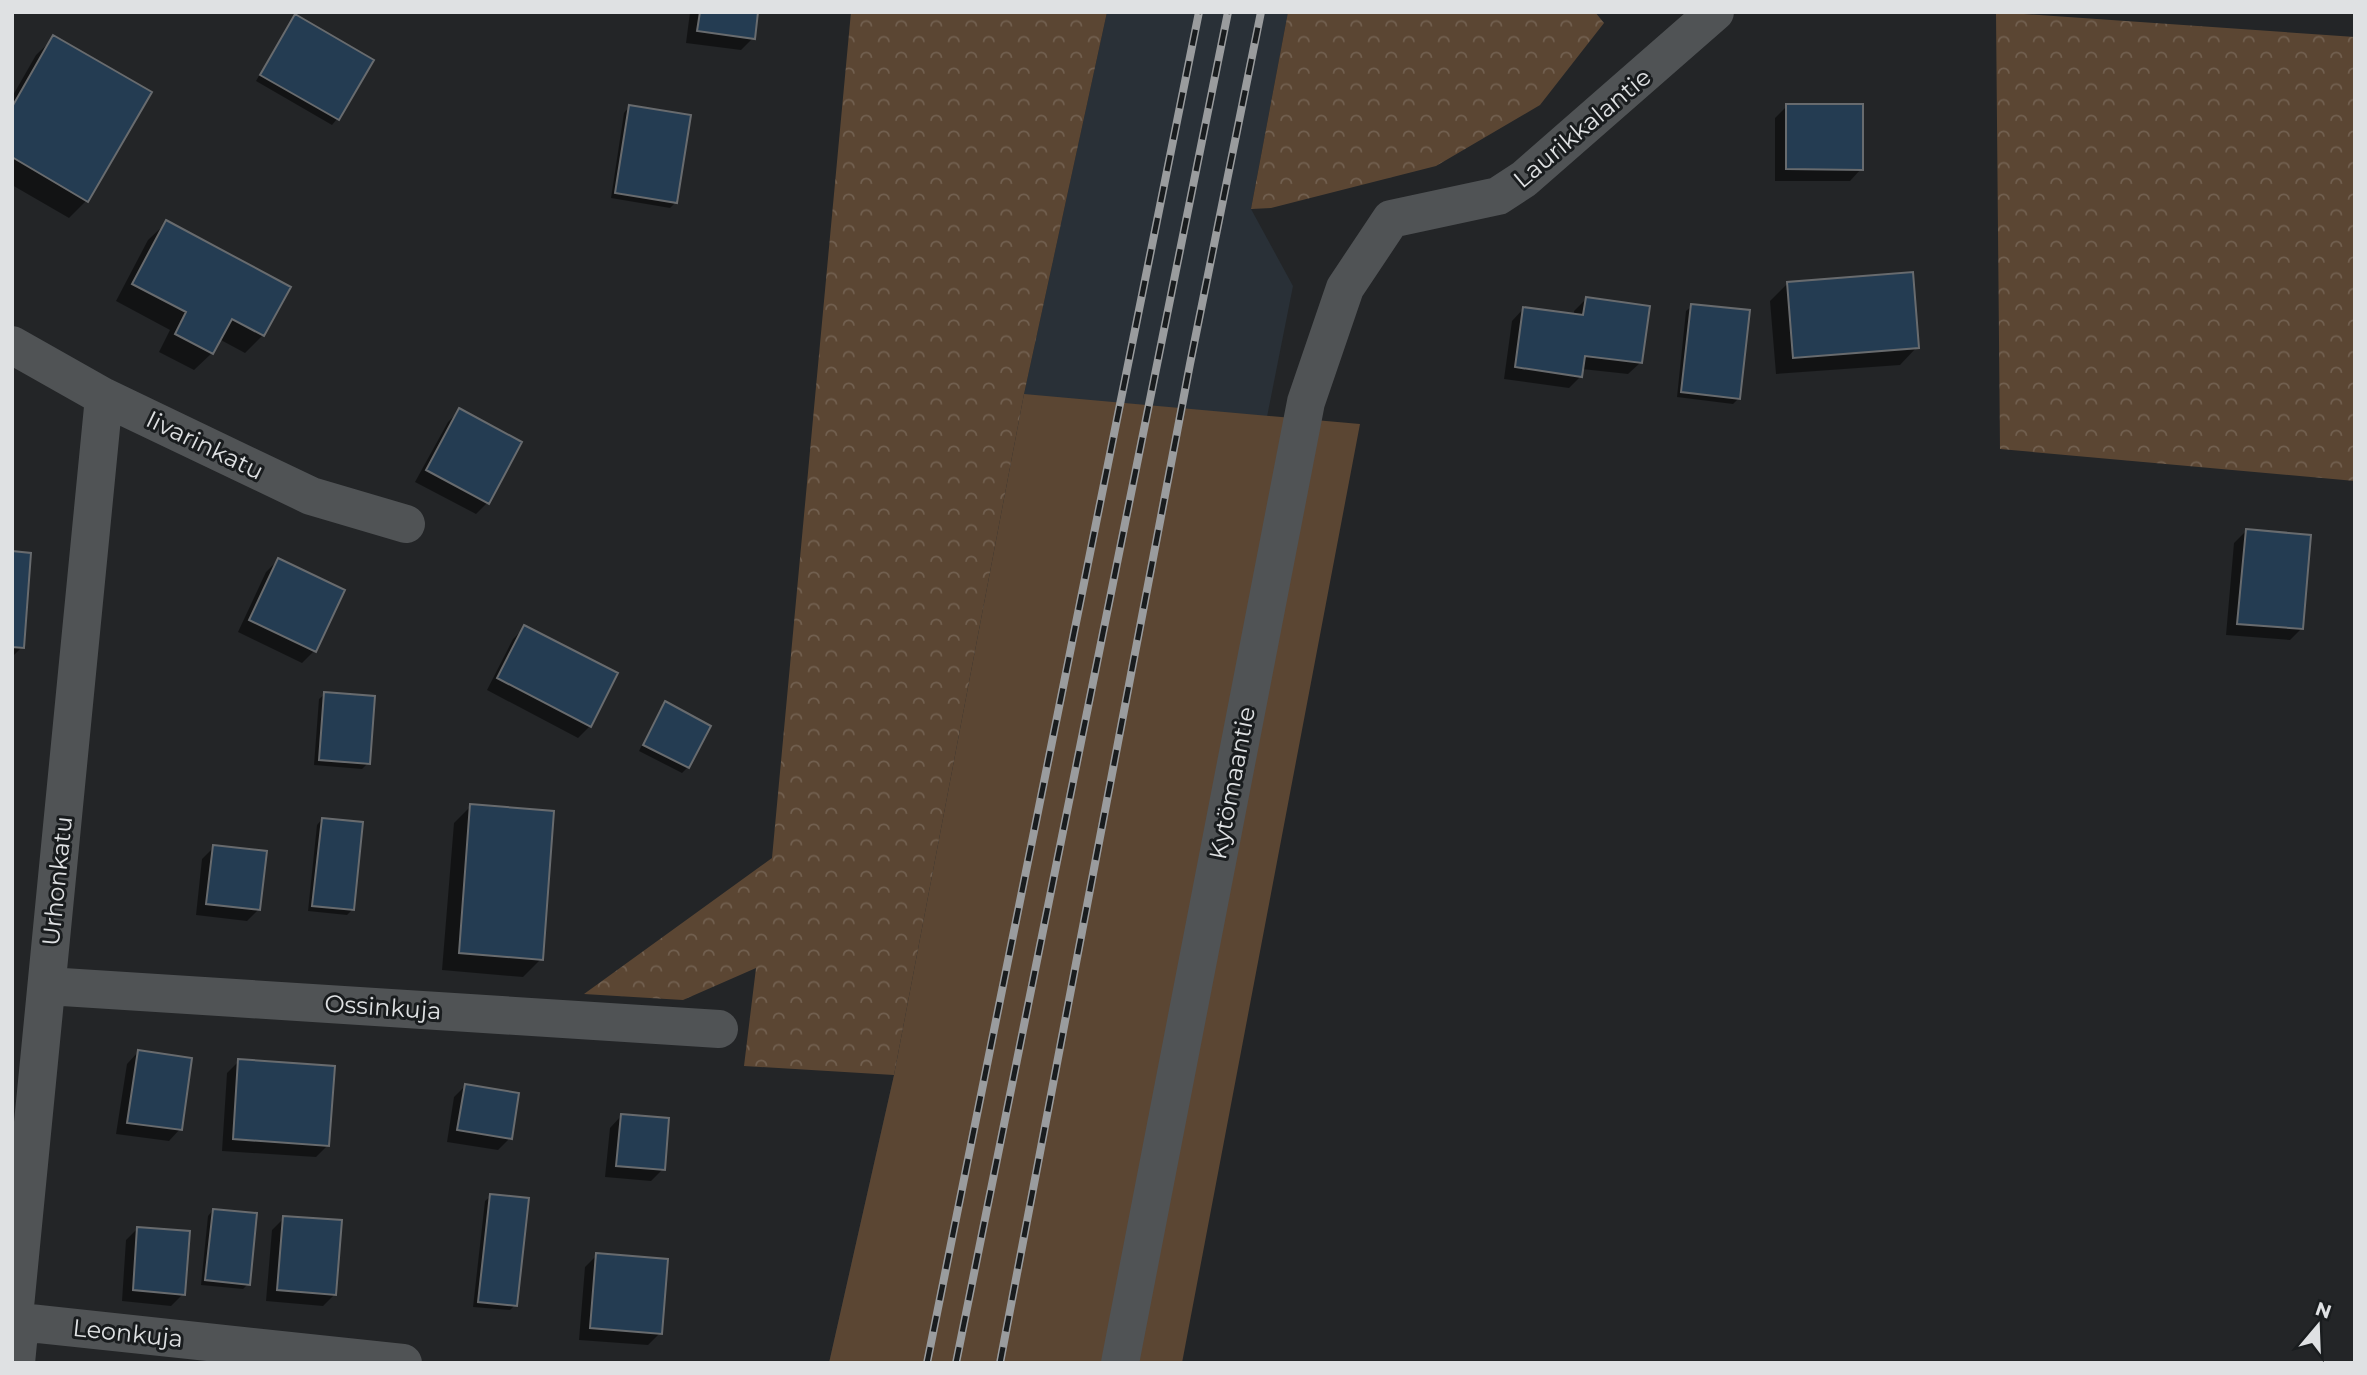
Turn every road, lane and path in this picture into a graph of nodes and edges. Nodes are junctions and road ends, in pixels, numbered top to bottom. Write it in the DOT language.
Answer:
graph roads {
  1 [pos="1715,12"];
  2 [pos="1391,219"];
  3 [pos="12,345"];
  4 [pos="104,397"];
  5 [pos="406,524"];
  6 [pos="47,986"];
  7 [pos="719,1029"];
  8 [pos="20,1322"];
  9 [pos="16,1363"];
  10 [pos="403,1363"];
  11 [pos="1120,1363"];
  1 -- 2 [label="street, Laurikkalantie"];
  2 -- 11 [label="street, Kytömaantie"];
  3 -- 4 [label="street, Iivarinkatu"];
  4 -- 5 [label="street, Iivarinkatu"];
  4 -- 6 [label="street, Urhonkatu"];
  6 -- 7 [label="street, Ossinkuja"];
  6 -- 8 [label="street, Urhonkatu"];
  8 -- 9 [label="street, Urhonkatu"];
  8 -- 10 [label="street, Leonkuja"];
}
